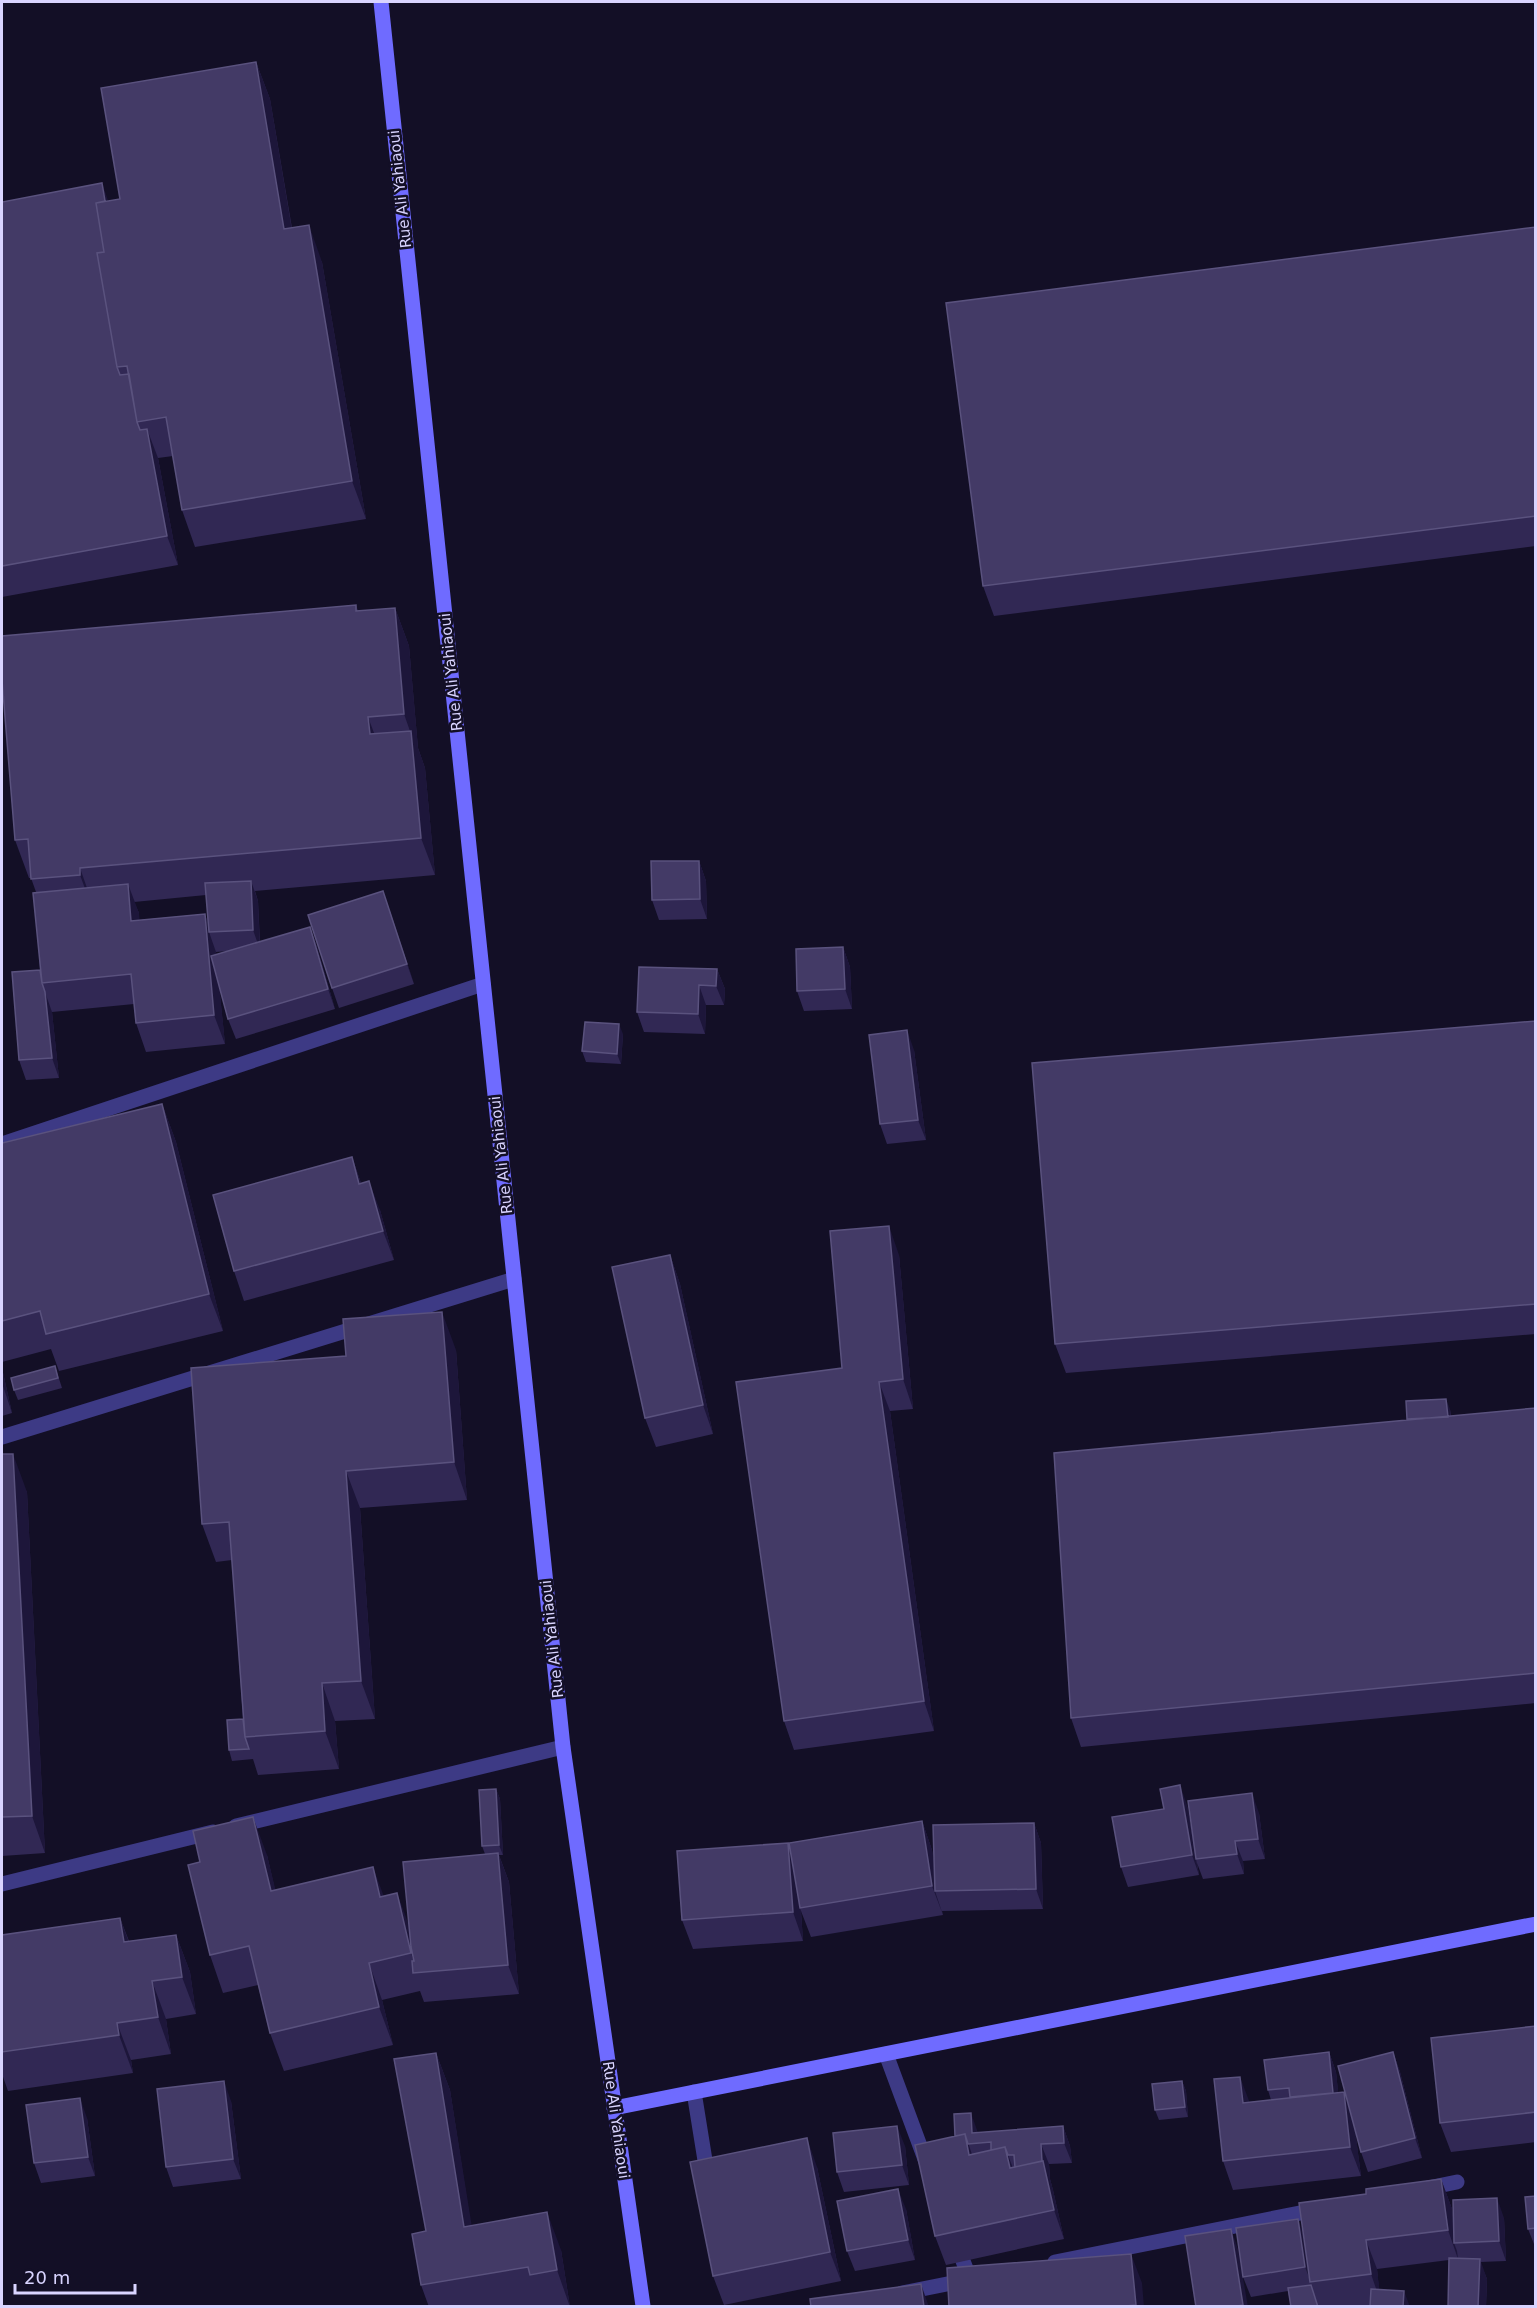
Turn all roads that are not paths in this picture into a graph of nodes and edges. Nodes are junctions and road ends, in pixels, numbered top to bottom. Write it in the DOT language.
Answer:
graph roads {
  1 [pos="381,2"];
  2 [pos="483,984"];
  3 [pos="2,1144"];
  4 [pos="514,1279"];
  5 [pos="2,1437"];
  6 [pos="563,1747"];
  7 [pos="2,1884"];
  8 [pos="1536,1924"];
  9 [pos="886,2054"];
  10 [pos="694,2092"];
  11 [pos="614,2108"];
  12 [pos="930,2172"];
  13 [pos="1457,2182"];
  14 [pos="1411,2191"];
  15 [pos="710,2194"];
  16 [pos="1331,2207"];
  17 [pos="950,2226"];
  18 [pos="1037,2266"];
  19 [pos="976,2278"];
  20 [pos="891,2295"];
  21 [pos="643,2307"];
  22 [pos="975,2307"];
  1 -- 2 [label="main road, Rue Ali Yahiaoui"];
  2 -- 3 [label="street"];
  2 -- 4 [label="main road, Rue Ali Yahiaoui"];
  4 -- 5 [label="street"];
  4 -- 6 [label="main road, Rue Ali Yahiaoui"];
  6 -- 7 [label="street"];
  6 -- 11 [label="main road, Rue Ali Yahiaoui"];
  8 -- 9 [label="main road"];
  9 -- 10 [label="main road"];
  9 -- 12 [label="street"];
  10 -- 11 [label="main road"];
  10 -- 15 [label="street"];
  11 -- 21 [label="main road, Rue Ali Yahiaoui"];
  13 -- 14 [label="street"];
  16 -- 18 [label="street"];
  17 -- 19 [label="street"];
  19 -- 20 [label="street"];
  19 -- 22 [label="street"];
}
